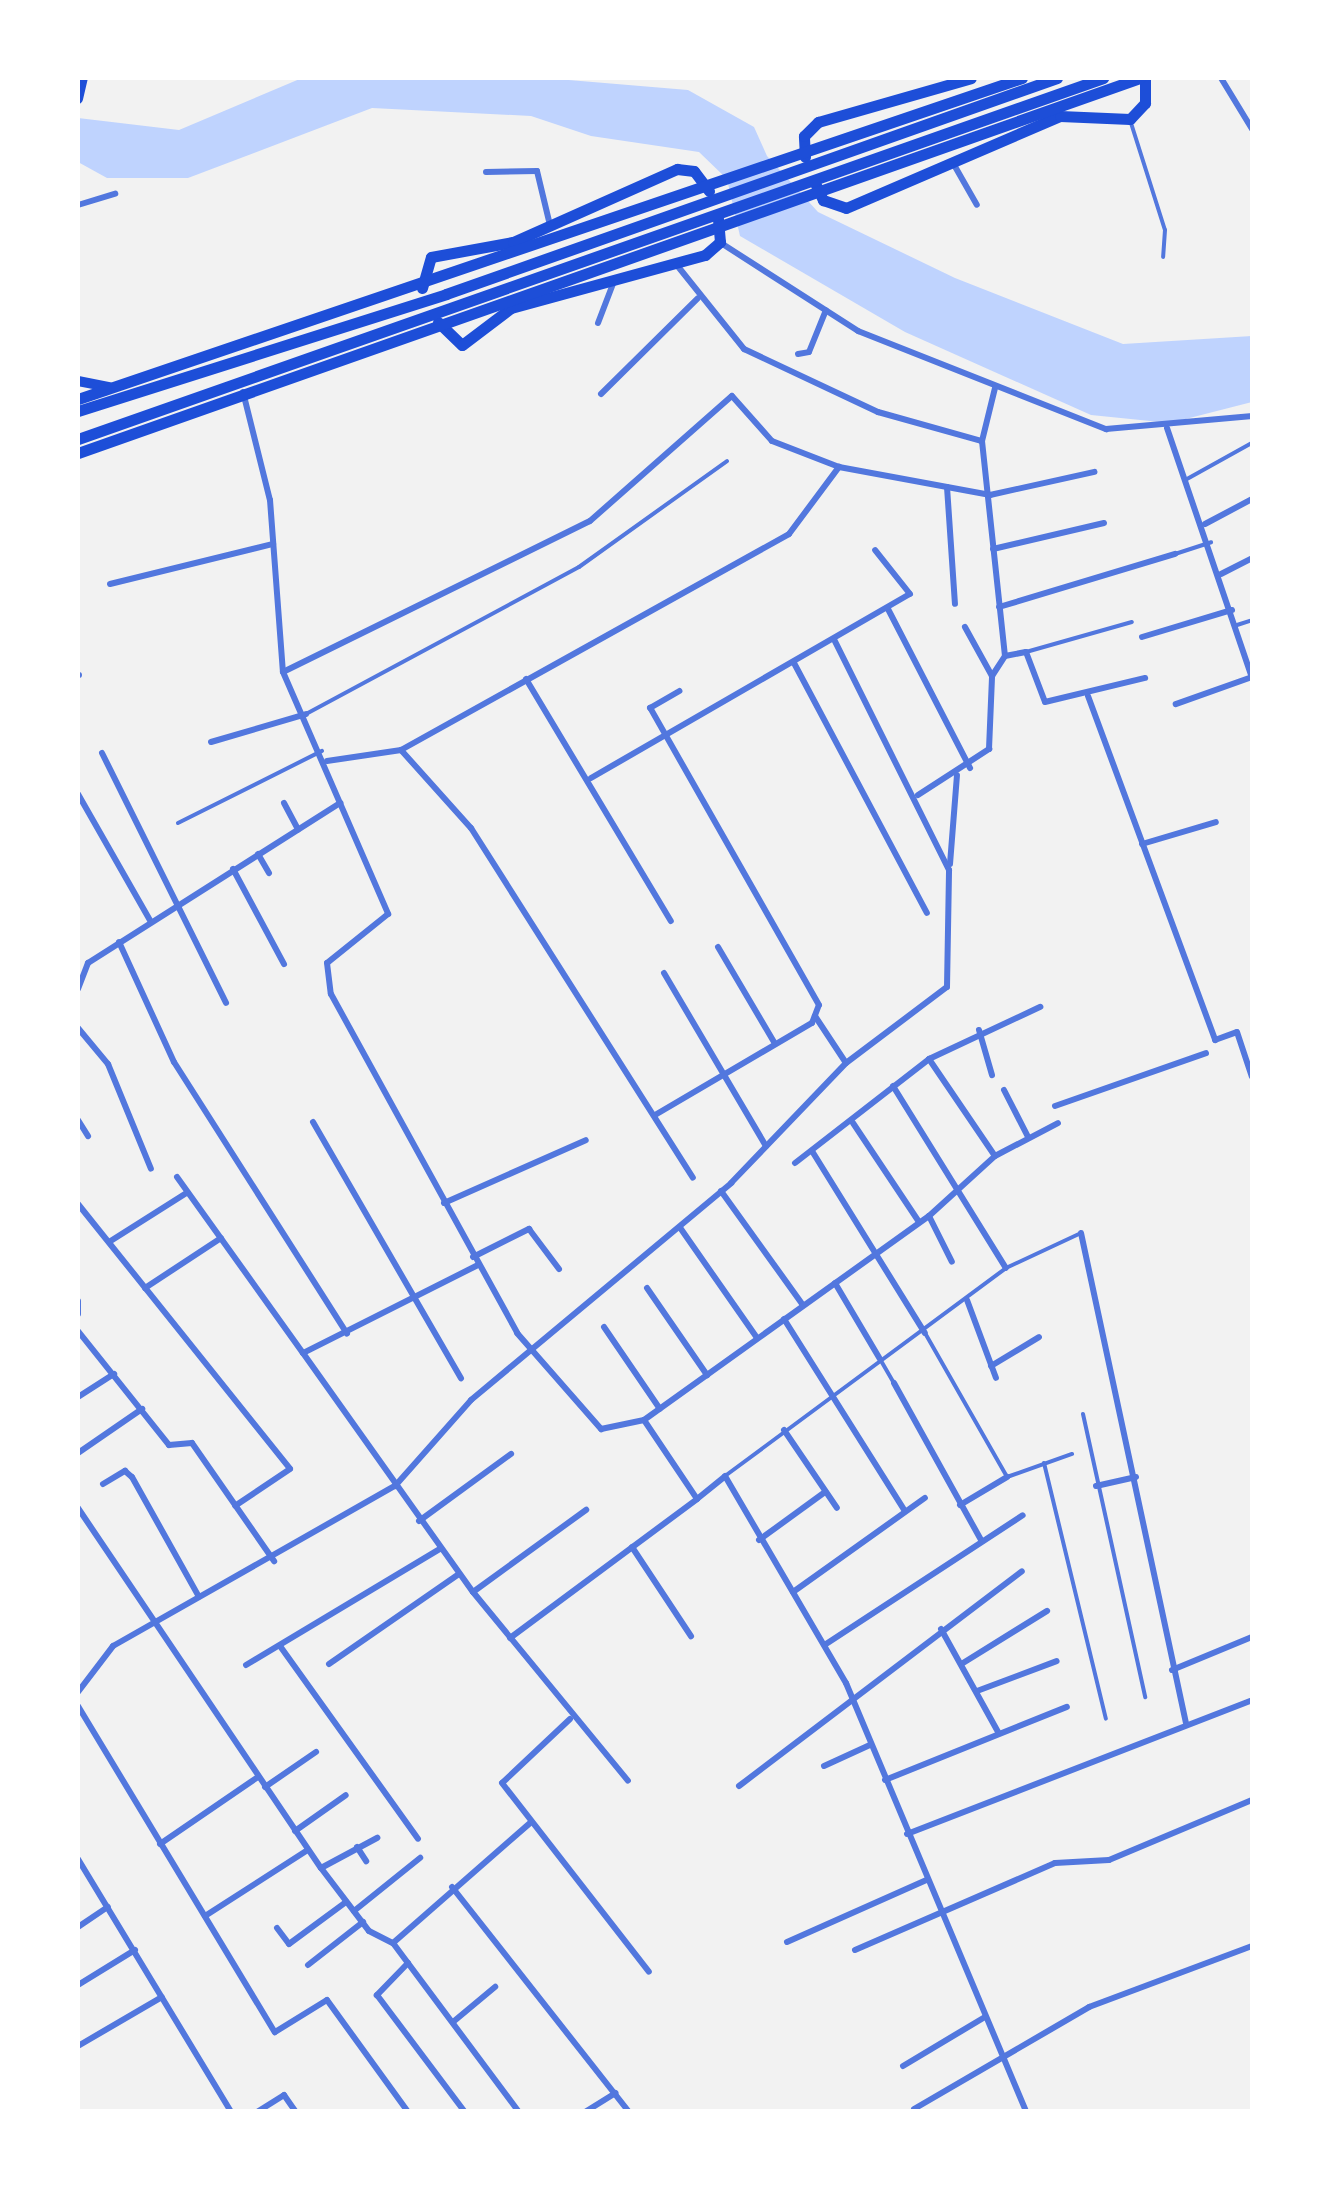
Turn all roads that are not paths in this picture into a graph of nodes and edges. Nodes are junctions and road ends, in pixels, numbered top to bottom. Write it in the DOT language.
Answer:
graph roads {
  1 [pos="83,78"];
  2 [pos="971,78"];
  3 [pos="1022,78"];
  4 [pos="1057,78"];
  5 [pos="1103,78"];
  6 [pos="1143,78"];
  7 [pos="1220,78"];
  8 [pos="78,99"];
  9 [pos="1130,119"];
  10 [pos="1252,129"];
  11 [pos="952,163"];
  12 [pos="486,172"];
  13 [pos="114,194"];
  14 [pos="78,205"];
  15 [pos="976,206"];
  16 [pos="551,226"];
  17 [pos="720,242"];
  18 [pos="1163,256"];
  19 [pos="676,264"];
  20 [pos="614,280"];
  21 [pos="422,288"];
  22 [pos="698,298"];
  23 [pos="826,310"];
  24 [pos="438,322"];
  25 [pos="598,323"];
  26 [pos="798,354"];
  27 [pos="78,381"];
  28 [pos="241,386"];
  29 [pos="995,388"];
  30 [pos="126,389"];
  31 [pos="601,394"];
  32 [pos="78,399"];
  33 [pos="78,411"];
  34 [pos="1252,416"];
  35 [pos="1167,428"];
  36 [pos="78,439"];
  37 [pos="982,442"];
  38 [pos="1252,444"];
  39 [pos="78,452"];
  40 [pos="727,461"];
  41 [pos="839,467"];
  42 [pos="1094,472"];
  43 [pos="1187,479"];
  44 [pos="946,487"];
  45 [pos="990,496"];
  46 [pos="1252,499"];
  47 [pos="1104,524"];
  48 [pos="1205,524"];
  49 [pos="1211,542"];
  50 [pos="273,544"];
  51 [pos="993,548"];
  52 [pos="875,550"];
  53 [pos="1175,554"];
  54 [pos="1252,558"];
  55 [pos="1221,574"];
  56 [pos="110,584"];
  57 [pos="956,604"];
  58 [pos="999,607"];
  59 [pos="888,609"];
  60 [pos="1232,610"];
  61 [pos="1252,620"];
  62 [pos="1132,622"];
  63 [pos="1237,626"];
  64 [pos="966,627"];
  65 [pos="1142,637"];
  66 [pos="835,641"];
  67 [pos="1026,652"];
  68 [pos="1005,656"];
  69 [pos="794,663"];
  70 [pos="284,672"];
  71 [pos="992,676"];
  72 [pos="1252,677"];
  73 [pos="1145,678"];
  74 [pos="526,679"];
  75 [pos="679,692"];
  76 [pos="1088,696"];
  77 [pos="1176,704"];
  78 [pos="306,714"];
  79 [pos="665,738"];
  80 [pos="211,742"];
  81 [pos="401,750"];
  82 [pos="322,751"];
  83 [pos="102,753"];
  84 [pos="328,761"];
  85 [pos="970,768"];
  86 [pos="957,775"];
  87 [pos="591,778"];
  88 [pos="78,794"];
  89 [pos="918,795"];
  90 [pos="284,802"];
  91 [pos="340,803"];
  92 [pos="1216,822"];
  93 [pos="178,823"];
  94 [pos="298,828"];
  95 [pos="1142,844"];
  96 [pos="258,854"];
  97 [pos="233,869"];
  98 [pos="949,870"];
  99 [pos="269,873"];
  100 [pos="176,907"];
  101 [pos="927,913"];
  102 [pos="671,921"];
  103 [pos="151,922"];
  104 [pos="119,942"];
  105 [pos="718,947"];
  106 [pos="284,964"];
  107 [pos="664,973"];
  108 [pos="78,989"];
  109 [pos="226,1003"];
  110 [pos="1040,1007"];
  111 [pos="815,1016"];
  112 [pos="78,1028"];
  113 [pos="980,1030"];
  114 [pos="774,1042"];
  115 [pos="1206,1053"];
  116 [pos="930,1058"];
  117 [pos="846,1063"];
  118 [pos="721,1071"];
  119 [pos="992,1074"];
  120 [pos="1252,1078"];
  121 [pos="893,1086"];
  122 [pos="1004,1090"];
  123 [pos="1055,1106"];
  124 [pos="654,1114"];
  125 [pos="78,1120"];
  126 [pos="314,1122"];
  127 [pos="853,1123"];
  128 [pos="1058,1123"];
  129 [pos="88,1136"];
  130 [pos="1028,1138"];
  131 [pos="586,1140"];
  132 [pos="766,1146"];
  133 [pos="812,1152"];
  134 [pos="995,1156"];
  135 [pos="795,1163"];
  136 [pos="151,1169"];
  137 [pos="177,1178"];
  138 [pos="693,1178"];
  139 [pos="962,1184"];
  140 [pos="721,1191"];
  141 [pos="188,1192"];
  142 [pos="444,1203"];
  143 [pos="78,1204"];
  144 [pos="929,1216"];
  145 [pos="920,1222"];
  146 [pos="680,1228"];
  147 [pos="1080,1233"];
  148 [pos="221,1238"];
  149 [pos="109,1242"];
  150 [pos="879,1251"];
  151 [pos="476,1261"];
  152 [pos="952,1262"];
  153 [pos="1006,1268"];
  154 [pos="558,1269"];
  155 [pos="834,1283"];
  156 [pos="145,1288"];
  157 [pos="647,1288"];
  158 [pos="414,1298"];
  159 [pos="78,1300"];
  160 [pos="968,1300"];
  161 [pos="803,1305"];
  162 [pos="78,1314"];
  163 [pos="784,1319"];
  164 [pos="604,1327"];
  165 [pos="78,1331"];
  166 [pos="925,1333"];
  167 [pos="348,1334"];
  168 [pos="757,1338"];
  169 [pos="1039,1338"];
  170 [pos="531,1350"];
  171 [pos="303,1353"];
  172 [pos="880,1359"];
  173 [pos="991,1366"];
  174 [pos="114,1374"];
  175 [pos="706,1375"];
  176 [pos="462,1378"];
  177 [pos="996,1378"];
  178 [pos="894,1384"];
  179 [pos="78,1397"];
  180 [pos="830,1397"];
  181 [pos="660,1409"];
  182 [pos="142,1410"];
  183 [pos="1083,1414"];
  184 [pos="644,1420"];
  185 [pos="784,1430"];
  186 [pos="78,1452"];
  187 [pos="512,1454"];
  188 [pos="1072,1454"];
  189 [pos="1044,1463"];
  190 [pos="725,1476"];
  191 [pos="1006,1477"];
  192 [pos="1136,1477"];
  193 [pos="103,1484"];
  194 [pos="395,1486"];
  195 [pos="1096,1486"];
  196 [pos="825,1492"];
  197 [pos="696,1498"];
  198 [pos="925,1498"];
  199 [pos="960,1505"];
  200 [pos="235,1506"];
  201 [pos="78,1508"];
  202 [pos="837,1508"];
  203 [pos="586,1510"];
  204 [pos="905,1511"];
  205 [pos="1022,1514"];
  206 [pos="419,1521"];
  207 [pos="759,1540"];
  208 [pos="981,1540"];
  209 [pos="632,1547"];
  210 [pos="440,1550"];
  211 [pos="274,1562"];
  212 [pos="1022,1570"];
  213 [pos="460,1574"];
  214 [pos="472,1592"];
  215 [pos="793,1592"];
  216 [pos="200,1597"];
  217 [pos="1047,1611"];
  218 [pos="154,1621"];
  219 [pos="941,1628"];
  220 [pos="690,1636"];
  221 [pos="1252,1637"];
  222 [pos="510,1638"];
  223 [pos="826,1644"];
  224 [pos="280,1646"];
  225 [pos="1057,1661"];
  226 [pos="963,1663"];
  227 [pos="246,1664"];
  228 [pos="329,1664"];
  229 [pos="1172,1670"];
  230 [pos="978,1691"];
  231 [pos="78,1692"];
  232 [pos="849,1694"];
  233 [pos="1145,1698"];
  234 [pos="1252,1700"];
  235 [pos="78,1706"];
  236 [pos="1067,1707"];
  237 [pos="570,1719"];
  238 [pos="1106,1719"];
  239 [pos="87,1720"];
  240 [pos="1186,1723"];
  241 [pos="78,1726"];
  242 [pos="998,1732"];
  243 [pos="870,1745"];
  244 [pos="316,1752"];
  245 [pos="824,1766"];
  246 [pos="258,1777"];
  247 [pos="885,1780"];
  248 [pos="628,1781"];
  249 [pos="739,1786"];
  250 [pos="265,1787"];
  251 [pos="346,1796"];
  252 [pos="1252,1800"];
  253 [pos="530,1823"];
  254 [pos="295,1831"];
  255 [pos="907,1834"];
  256 [pos="377,1838"];
  257 [pos="418,1839"];
  258 [pos="160,1844"];
  259 [pos="356,1846"];
  260 [pos="308,1850"];
  261 [pos="420,1858"];
  262 [pos="78,1859"];
  263 [pos="366,1862"];
  264 [pos="321,1868"];
  265 [pos="926,1880"];
  266 [pos="452,1888"];
  267 [pos="346,1902"];
  268 [pos="108,1908"];
  269 [pos="354,1911"];
  270 [pos="940,1913"];
  271 [pos="204,1916"];
  272 [pos="363,1922"];
  273 [pos="78,1927"];
  274 [pos="277,1928"];
  275 [pos="787,1942"];
  276 [pos="393,1943"];
  277 [pos="1252,1946"];
  278 [pos="134,1950"];
  279 [pos="854,1950"];
  280 [pos="408,1963"];
  281 [pos="308,1965"];
  282 [pos="649,1972"];
  283 [pos="78,1985"];
  284 [pos="495,1987"];
  285 [pos="162,1997"];
  286 [pos="985,2017"];
  287 [pos="452,2022"];
  288 [pos="78,2046"];
  289 [pos="1003,2058"];
  290 [pos="903,2066"];
  291 [pos="615,2093"];
  292 [pos="914,2109"];
  293 [pos="230,2112"];
  294 [pos="257,2112"];
  295 [pos="296,2112"];
  296 [pos="408,2112"];
  297 [pos="465,2112"];
  298 [pos="519,2112"];
  299 [pos="585,2112"];
  300 [pos="629,2112"];
  301 [pos="1026,2112"];
  1 -- 8 [label="main road"];
  2 -- 11 [label="highway"];
  3 -- 21 [label="highway"];
  4 -- 30 [label="highway"];
  5 -- 28 [label="highway"];
  6 -- 9 [label="highway"];
  6 -- 24 [label="highway"];
  7 -- 10 [label="street"];
  9 -- 11 [label="highway"];
  9 -- 18 [label="lane"];
  11 -- 15 [label="street"];
  12 -- 16 [label="street"];
  13 -- 14 [label="street"];
  16 -- 17 [label="highway"];
  16 -- 21 [label="highway"];
  17 -- 19 [label="highway"];
  17 -- 23 [label="street"];
  19 -- 20 [label="highway"];
  19 -- 22 [label="street"];
  20 -- 24 [label="highway"];
  20 -- 25 [label="street"];
  21 -- 30 [label="highway"];
  22 -- 31 [label="street"];
  22 -- 37 [label="street"];
  23 -- 26 [label="street"];
  23 -- 29 [label="street"];
  24 -- 28 [label="highway"];
  27 -- 30 [label="main road"];
  28 -- 36 [label="highway"];
  28 -- 39 [label="highway"];
  28 -- 50 [label="street"];
  29 -- 35 [label="street"];
  29 -- 37 [label="street"];
  30 -- 32 [label="highway"];
  30 -- 33 [label="highway"];
  34 -- 35 [label="street"];
  35 -- 43 [label="street"];
  37 -- 45 [label="street"];
  38 -- 43 [label="lane"];
  40 -- 78 [label="lane"];
  41 -- 44 [label="street"];
  41 -- 70 [label="street"];
  41 -- 74 [label="street"];
  42 -- 45 [label="street"];
  43 -- 48 [label="street"];
  44 -- 45 [label="street"];
  44 -- 57 [label="street"];
  45 -- 51 [label="street"];
  46 -- 48 [label="street"];
  47 -- 51 [label="street"];
  48 -- 49 [label="street"];
  49 -- 53 [label="lane"];
  49 -- 55 [label="street"];
  50 -- 56 [label="street"];
  50 -- 70 [label="street"];
  51 -- 58 [label="street"];
  52 -- 59 [label="street"];
  53 -- 58 [label="street"];
  54 -- 55 [label="street"];
  55 -- 60 [label="street"];
  58 -- 68 [label="street"];
  59 -- 66 [label="street"];
  59 -- 85 [label="street"];
  60 -- 63 [label="street"];
  60 -- 65 [label="street"];
  61 -- 63 [label="lane"];
  62 -- 67 [label="lane"];
  63 -- 72 [label="street"];
  64 -- 71 [label="street"];
  66 -- 69 [label="street"];
  66 -- 89 [label="street"];
  67 -- 68 [label="street"];
  67 -- 76 [label="street"];
  68 -- 71 [label="street"];
  69 -- 79 [label="street"];
  69 -- 101 [label="street"];
  70 -- 78 [label="street"];
  71 -- 85 [label="street"];
  72 -- 77 [label="street"];
  73 -- 76 [label="street"];
  74 -- 81 [label="street"];
  74 -- 87 [label="street"];
  75 -- 79 [label="street"];
  76 -- 95 [label="street"];
  78 -- 80 [label="street"];
  78 -- 82 [label="street"];
  79 -- 87 [label="street"];
  79 -- 111 [label="street"];
  81 -- 84 [label="street"];
  81 -- 124 [label="street"];
  82 -- 84 [label="street"];
  82 -- 93 [label="lane"];
  83 -- 100 [label="street"];
  84 -- 91 [label="street"];
  85 -- 86 [label="street"];
  86 -- 89 [label="street"];
  86 -- 98 [label="street"];
  87 -- 102 [label="street"];
  88 -- 103 [label="street"];
  89 -- 98 [label="street"];
  90 -- 94 [label="street"];
  91 -- 94 [label="street"];
  91 -- 142 [label="street"];
  92 -- 95 [label="street"];
  94 -- 96 [label="street"];
  95 -- 120 [label="street"];
  96 -- 97 [label="street"];
  96 -- 99 [label="street"];
  97 -- 100 [label="street"];
  97 -- 106 [label="street"];
  98 -- 117 [label="street"];
  100 -- 103 [label="street"];
  100 -- 109 [label="street"];
  103 -- 104 [label="street"];
  104 -- 108 [label="street"];
  104 -- 167 [label="street"];
  105 -- 114 [label="street"];
  107 -- 118 [label="street"];
  110 -- 113 [label="street"];
  111 -- 114 [label="street"];
  111 -- 117 [label="street"];
  112 -- 136 [label="street"];
  113 -- 116 [label="street"];
  113 -- 119 [label="street"];
  114 -- 118 [label="street"];
  115 -- 123 [label="street"];
  116 -- 121 [label="street"];
  116 -- 134 [label="street"];
  117 -- 132 [label="street"];
  118 -- 124 [label="street"];
  118 -- 132 [label="street"];
  121 -- 127 [label="street"];
  121 -- 139 [label="street"];
  122 -- 130 [label="street"];
  124 -- 138 [label="street"];
  125 -- 129 [label="street"];
  126 -- 158 [label="street"];
  127 -- 133 [label="street"];
  127 -- 145 [label="street"];
  128 -- 130 [label="street"];
  130 -- 134 [label="street"];
  131 -- 142 [label="street"];
  132 -- 140 [label="street"];
  133 -- 135 [label="street"];
  133 -- 150 [label="street"];
  134 -- 139 [label="street"];
  137 -- 141 [label="street"];
  139 -- 144 [label="street"];
  139 -- 153 [label="street"];
  140 -- 146 [label="street"];
  140 -- 161 [label="street"];
  141 -- 148 [label="street"];
  141 -- 149 [label="street"];
  142 -- 151 [label="street"];
  143 -- 149 [label="street"];
  144 -- 145 [label="street"];
  144 -- 152 [label="street"];
  145 -- 150 [label="street"];
  146 -- 168 [label="street"];
  146 -- 170 [label="street"];
  147 -- 153 [label="lane"];
  147 -- 192 [label="street"];
  148 -- 156 [label="street"];
  148 -- 171 [label="street"];
  149 -- 156 [label="street"];
  150 -- 155 [label="street"];
  150 -- 166 [label="street"];
  151 -- 154 [label="street"];
  151 -- 158 [label="street"];
  151 -- 170 [label="street"];
  153 -- 160 [label="lane"];
  155 -- 161 [label="street"];
  155 -- 172 [label="street"];
  156 -- 200 [label="street"];
  157 -- 175 [label="street"];
  158 -- 167 [label="street"];
  158 -- 176 [label="street"];
  159 -- 162 [label="street"];
  160 -- 166 [label="lane"];
  160 -- 173 [label="street"];
  161 -- 163 [label="street"];
  163 -- 168 [label="street"];
  163 -- 180 [label="street"];
  164 -- 181 [label="street"];
  165 -- 174 [label="street"];
  166 -- 172 [label="lane"];
  166 -- 191 [label="lane"];
  167 -- 171 [label="street"];
  168 -- 175 [label="street"];
  169 -- 173 [label="street"];
  170 -- 184 [label="street"];
  170 -- 194 [label="street"];
  171 -- 194 [label="street"];
  172 -- 178 [label="lane"];
  172 -- 180 [label="lane"];
  173 -- 177 [label="street"];
  174 -- 179 [label="street"];
  174 -- 182 [label="street"];
  175 -- 181 [label="street"];
  178 -- 199 [label="street"];
  180 -- 185 [label="lane"];
  180 -- 204 [label="street"];
  181 -- 184 [label="street"];
  182 -- 186 [label="street"];
  182 -- 200 [label="street"];
  183 -- 195 [label="lane"];
  184 -- 197 [label="street"];
  185 -- 190 [label="lane"];
  185 -- 196 [label="street"];
  187 -- 206 [label="street"];
  188 -- 189 [label="lane"];
  189 -- 191 [label="lane"];
  189 -- 238 [label="lane"];
  190 -- 197 [label="street"];
  190 -- 207 [label="street"];
  191 -- 199 [label="street"];
  192 -- 195 [label="street"];
  192 -- 229 [label="street"];
  193 -- 216 [label="street"];
  194 -- 206 [label="street"];
  194 -- 211 [label="street"];
  195 -- 233 [label="lane"];
  196 -- 202 [label="street"];
  196 -- 207 [label="street"];
  197 -- 209 [label="street"];
  198 -- 204 [label="street"];
  199 -- 208 [label="street"];
  200 -- 211 [label="street"];
  201 -- 218 [label="street"];
  203 -- 214 [label="street"];
  204 -- 215 [label="street"];
  205 -- 208 [label="street"];
  206 -- 210 [label="street"];
  207 -- 215 [label="street"];
  208 -- 223 [label="street"];
  209 -- 220 [label="street"];
  209 -- 222 [label="street"];
  210 -- 213 [label="street"];
  210 -- 224 [label="street"];
  211 -- 216 [label="street"];
  212 -- 219 [label="street"];
  213 -- 214 [label="street"];
  213 -- 228 [label="street"];
  214 -- 222 [label="street"];
  215 -- 223 [label="street"];
  216 -- 218 [label="street"];
  217 -- 226 [label="street"];
  218 -- 231 [label="street"];
  218 -- 246 [label="street"];
  219 -- 226 [label="street"];
  219 -- 232 [label="street"];
  221 -- 229 [label="street"];
  222 -- 237 [label="street"];
  223 -- 232 [label="street"];
  224 -- 227 [label="street"];
  224 -- 257 [label="street"];
  225 -- 230 [label="street"];
  226 -- 230 [label="street"];
  229 -- 240 [label="street"];
  230 -- 242 [label="street"];
  232 -- 243 [label="street"];
  232 -- 249 [label="street"];
  234 -- 240 [label="street"];
  235 -- 239 [label="street"];
  236 -- 242 [label="street"];
  237 -- 248 [label="street"];
  237 -- 253 [label="street"];
  239 -- 241 [label="street"];
  239 -- 258 [label="street"];
  240 -- 255 [label="street"];
  242 -- 247 [label="street"];
  243 -- 245 [label="street"];
  243 -- 247 [label="street"];
  244 -- 250 [label="street"];
  246 -- 250 [label="street"];
  246 -- 258 [label="street"];
  247 -- 255 [label="street"];
  250 -- 254 [label="street"];
  251 -- 254 [label="street"];
  252 -- 270 [label="street"];
  253 -- 266 [label="street"];
  253 -- 282 [label="street"];
  254 -- 260 [label="street"];
  255 -- 265 [label="street"];
  256 -- 259 [label="street"];
  258 -- 271 [label="street"];
  259 -- 263 [label="street"];
  259 -- 264 [label="street"];
  260 -- 264 [label="street"];
  260 -- 271 [label="street"];
  261 -- 269 [label="street"];
  262 -- 268 [label="street"];
  264 -- 267 [label="street"];
  265 -- 270 [label="street"];
  265 -- 275 [label="street"];
  266 -- 276 [label="street"];
  266 -- 291 [label="street"];
  267 -- 269 [label="street"];
  267 -- 274 [label="street"];
  268 -- 273 [label="street"];
  268 -- 278 [label="street"];
  269 -- 272 [label="street"];
  270 -- 279 [label="street"];
  270 -- 286 [label="street"];
  271 -- 296 [label="street"];
  272 -- 276 [label="street"];
  272 -- 281 [label="street"];
  276 -- 280 [label="street"];
  277 -- 289 [label="street"];
  278 -- 283 [label="street"];
  278 -- 285 [label="street"];
  280 -- 287 [label="street"];
  280 -- 297 [label="street"];
  284 -- 287 [label="street"];
  285 -- 288 [label="street"];
  285 -- 293 [label="street"];
  286 -- 289 [label="street"];
  286 -- 290 [label="street"];
  287 -- 298 [label="street"];
  289 -- 292 [label="street"];
  289 -- 301 [label="street"];
  291 -- 299 [label="street"];
  291 -- 300 [label="street"];
  294 -- 295 [label="street"];
}
